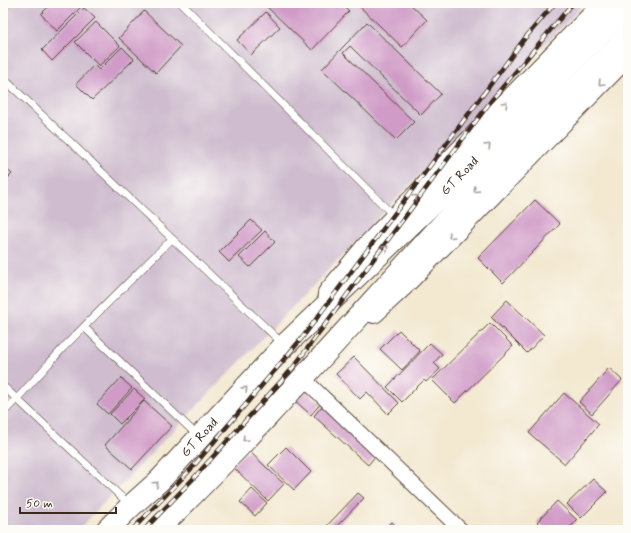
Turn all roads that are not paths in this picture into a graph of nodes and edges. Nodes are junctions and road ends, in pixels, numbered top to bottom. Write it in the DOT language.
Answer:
graph roads {
  1 [pos="181,3"];
  2 [pos="604,3"];
  3 [pos="628,6"];
  4 [pos="620,49"];
  5 [pos="3,78"];
  6 [pos="395,217"];
  7 [pos="172,239"];
  8 [pos="84,327"];
  9 [pos="286,344"];
  10 [pos="303,378"];
  11 [pos="3,386"];
  12 [pos="17,399"];
  13 [pos="3,413"];
  14 [pos="199,438"];
  15 [pos="131,506"];
  16 [pos="108,530"];
  17 [pos="157,530"];
  18 [pos="461,530"];
  1 -- 6 [label="lane"];
  6 -- 2 [label="main road, GT Road, one-way"];
  3 -- 4 [label="highway, GT Road"];
  9 -- 4 [label="highway, GT Road, one-way"];
  4 -- 10 [label="highway, GT Road, one-way"];
  4 -- 10 [label="main road, GT Road, one-way"];
  5 -- 7 [label="lane"];
  6 -- 9 [label="main road, GT Road"];
  7 -- 8 [label="lane"];
  7 -- 9 [label="lane"];
  8 -- 12 [label="lane"];
  8 -- 14 [label="lane"];
  14 -- 9 [label="highway, GT Road, one-way"];
  10 -- 17 [label="highway, GT Road, one-way"];
  10 -- 18 [label="street"];
  11 -- 12 [label="lane"];
  12 -- 13 [label="lane"];
  12 -- 15 [label="lane"];
  15 -- 14 [label="highway, GT Road, one-way"];
  15 -- 16 [label="highway, GT Road"];
}
